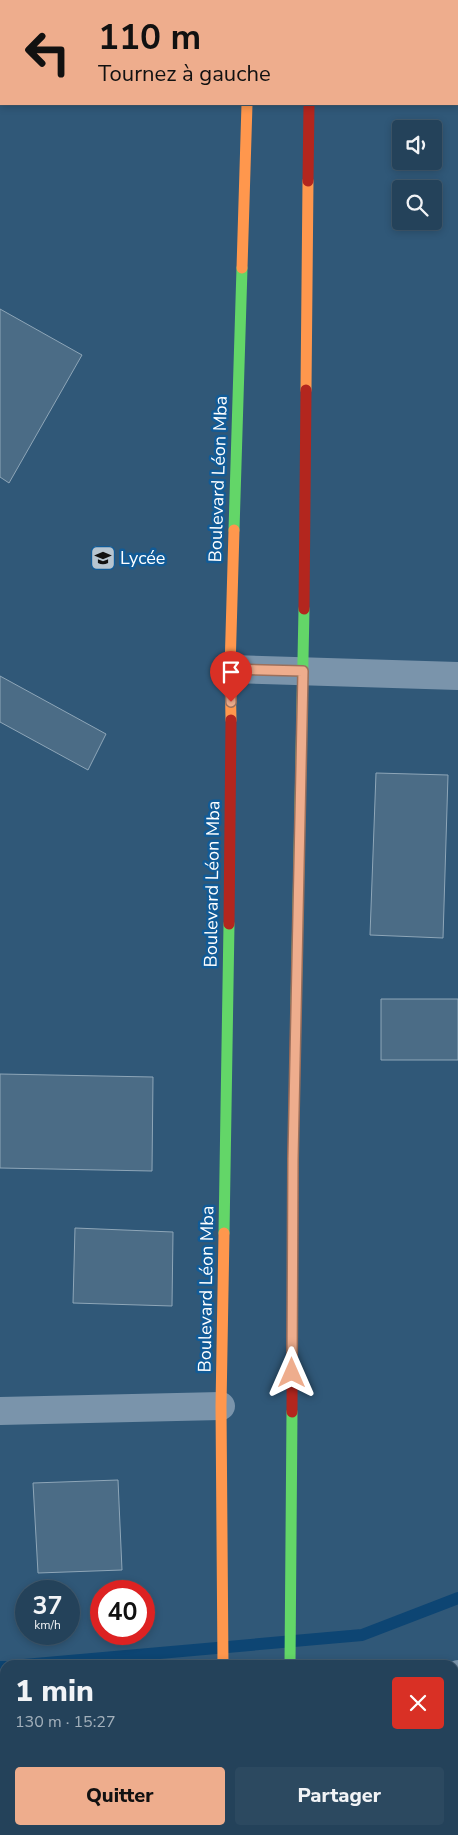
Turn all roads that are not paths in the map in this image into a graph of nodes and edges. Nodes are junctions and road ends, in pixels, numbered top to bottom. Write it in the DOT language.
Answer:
graph roads {
  1 [pos="246,105"];
  2 [pos="309,105"];
  3 [pos="230,669"];
  4 [pos="303,671"];
  5 [pos="458,676"];
  6 [pos="221,1406"];
  7 [pos="0,1411"];
  8 [pos="223,1660"];
  9 [pos="290,1660"];
  1 -- 3 [label="street, Boulevard Léon Mba"];
  2 -- 4 [label="street"];
  3 -- 4 [label="street"];
  3 -- 6 [label="street, Boulevard Léon Mba"];
  4 -- 5 [label="street"];
  4 -- 9 [label="street"];
  6 -- 7 [label="street"];
  6 -- 8 [label="street, Boulevard Léon Mba"];
}
